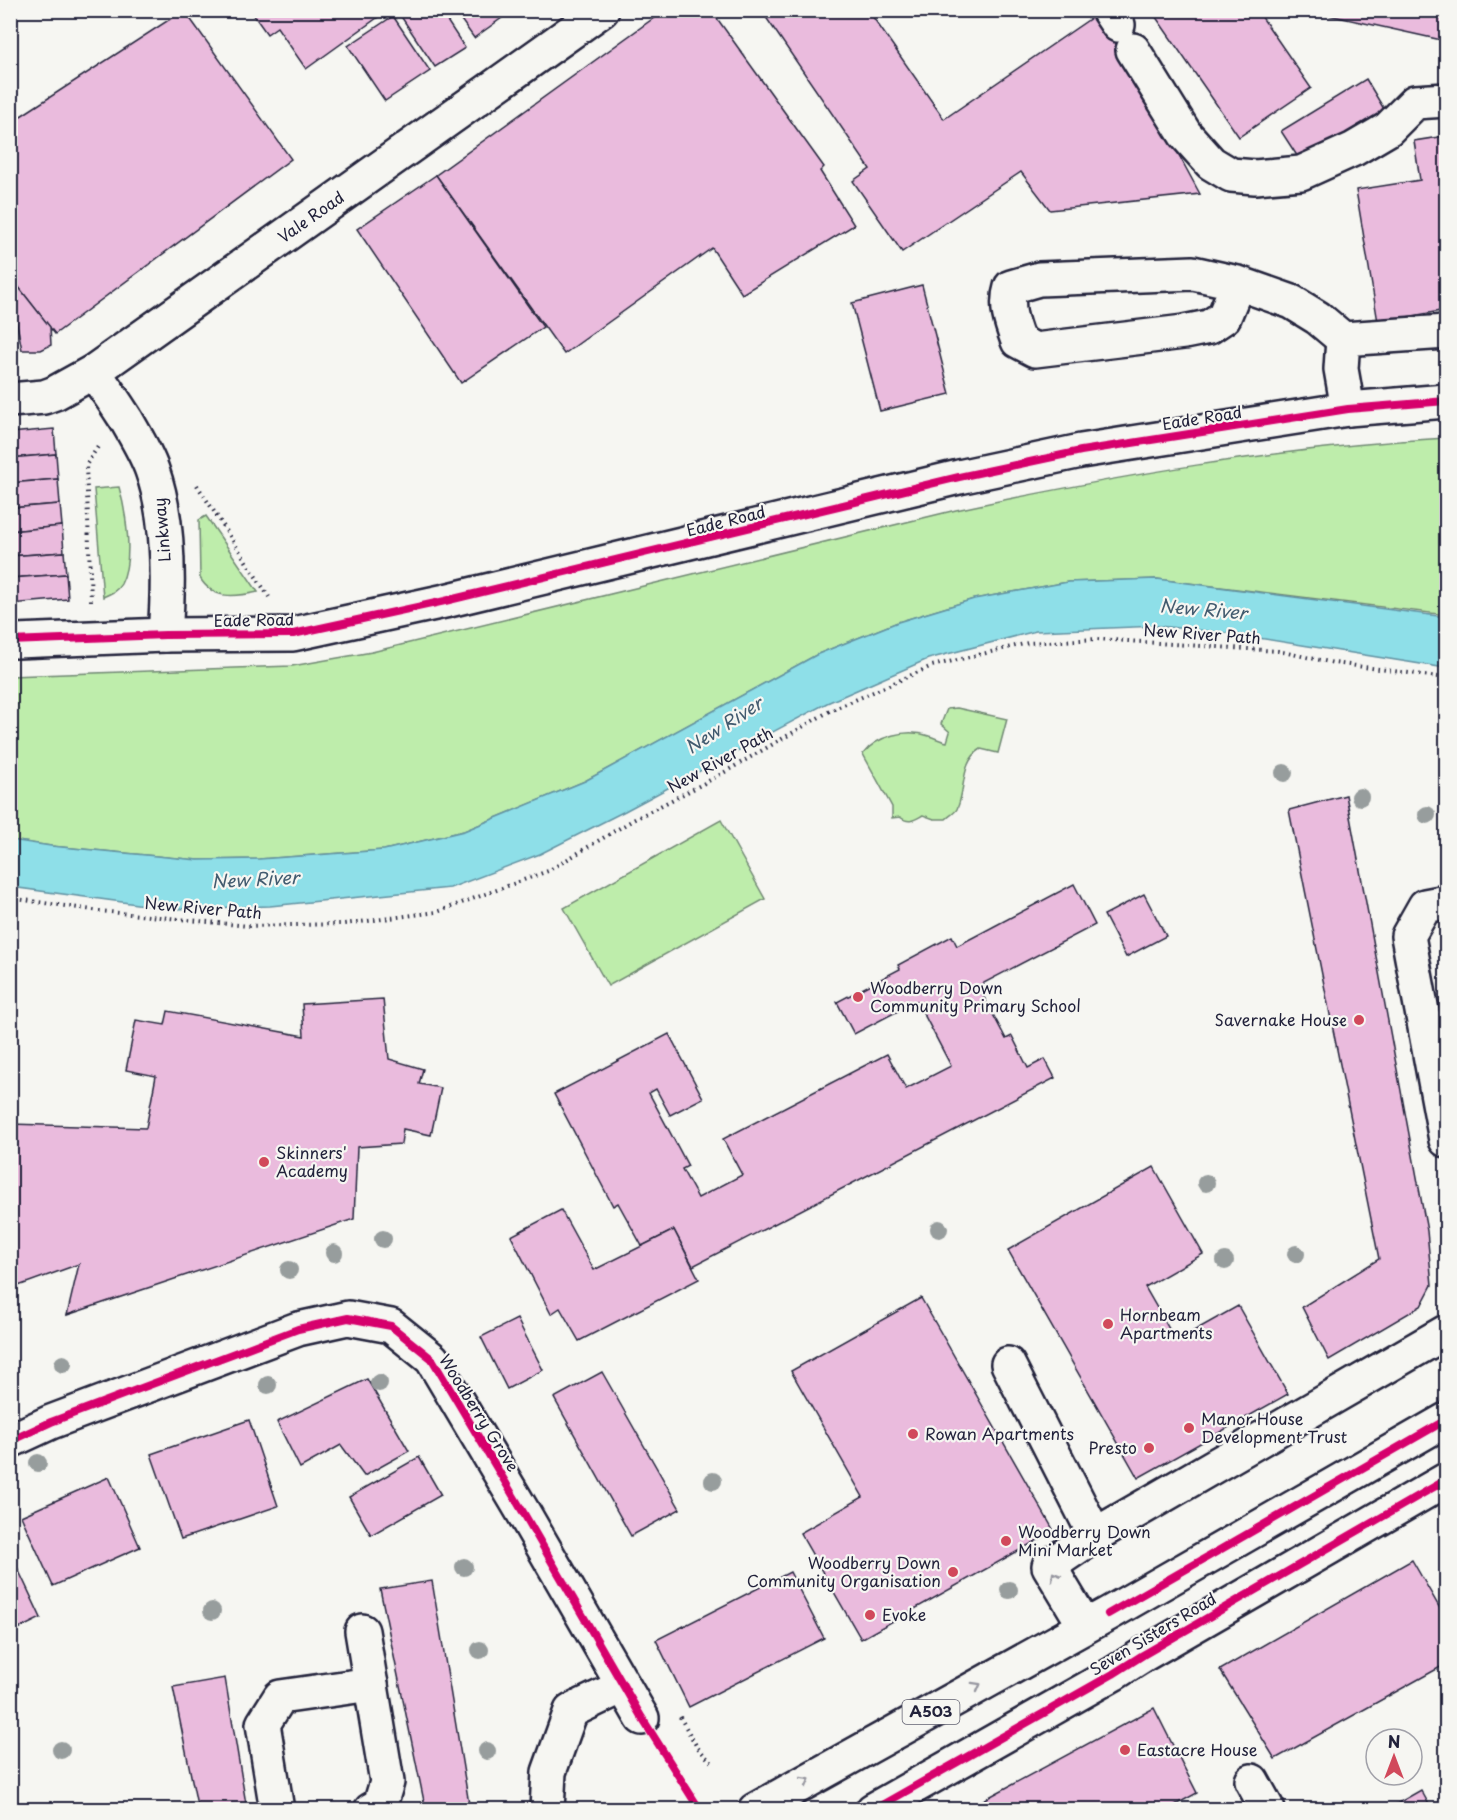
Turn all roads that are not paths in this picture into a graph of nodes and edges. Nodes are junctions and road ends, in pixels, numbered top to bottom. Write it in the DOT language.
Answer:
graph roads {
  1 [pos="602,10"];
  2 [pos="1120,28"];
  3 [pos="1446,100"];
  4 [pos="1238,283"];
  5 [pos="1446,332"];
  6 [pos="1343,339"];
  7 [pos="93,372"];
  8 [pos="10,400"];
  9 [pos="1446,401"];
  10 [pos="1348,409"];
  11 [pos="165,635"];
  12 [pos="16,641"];
  13 [pos="1446,902"];
  14 [pos="1446,1140"];
  15 [pos="1446,1332"];
  16 [pos="1008,1364"];
  17 [pos="1446,1420"];
  18 [pos="10,1441"];
  19 [pos="1446,1480"];
  20 [pos="1095,1535"];
  21 [pos="1085,1626"];
  22 [pos="362,1631"];
  23 [pos="371,1684"];
  24 [pos="623,1686"];
  25 [pos="642,1718"];
  26 [pos="1252,1781"];
  27 [pos="277,1809"];
  28 [pos="371,1809"];
  29 [pos="547,1809"];
  30 [pos="755,1809"];
  31 [pos="873,1809"];
  32 [pos="1268,1809"];
  1 -- 7 [label="main road, Vale Road"];
  2 -- 3 [label="main road"];
  4 -- 4 [label="main road"];
  4 -- 6 [label="main road"];
  5 -- 6 [label="main road"];
  6 -- 10 [label="main road"];
  7 -- 8 [label="main road, Vale Road"];
  7 -- 11 [label="main road, Linkway"];
  9 -- 10 [label="main road, Eade Road"];
  10 -- 11 [label="main road, Eade Road"];
  11 -- 12 [label="main road, Eade Road"];
  13 -- 14 [label="main road"];
  15 -- 20 [label="main road"];
  16 -- 20 [label="main road"];
  17 -- 21 [label="main road, A503"];
  18 -- 24 [label="main road, Woodberry Grove"];
  19 -- 31 [label="main road, Seven Sisters Road"];
  21 -- 20 [label="main road, one-way"];
  30 -- 21 [label="main road, A503, one-way"];
  22 -- 23 [label="main road"];
  23 -- 27 [label="main road"];
  23 -- 28 [label="main road"];
  24 -- 25 [label="main road, Woodberry Grove"];
  24 -- 29 [label="main road"];
  26 -- 32 [label="main road"];
}
